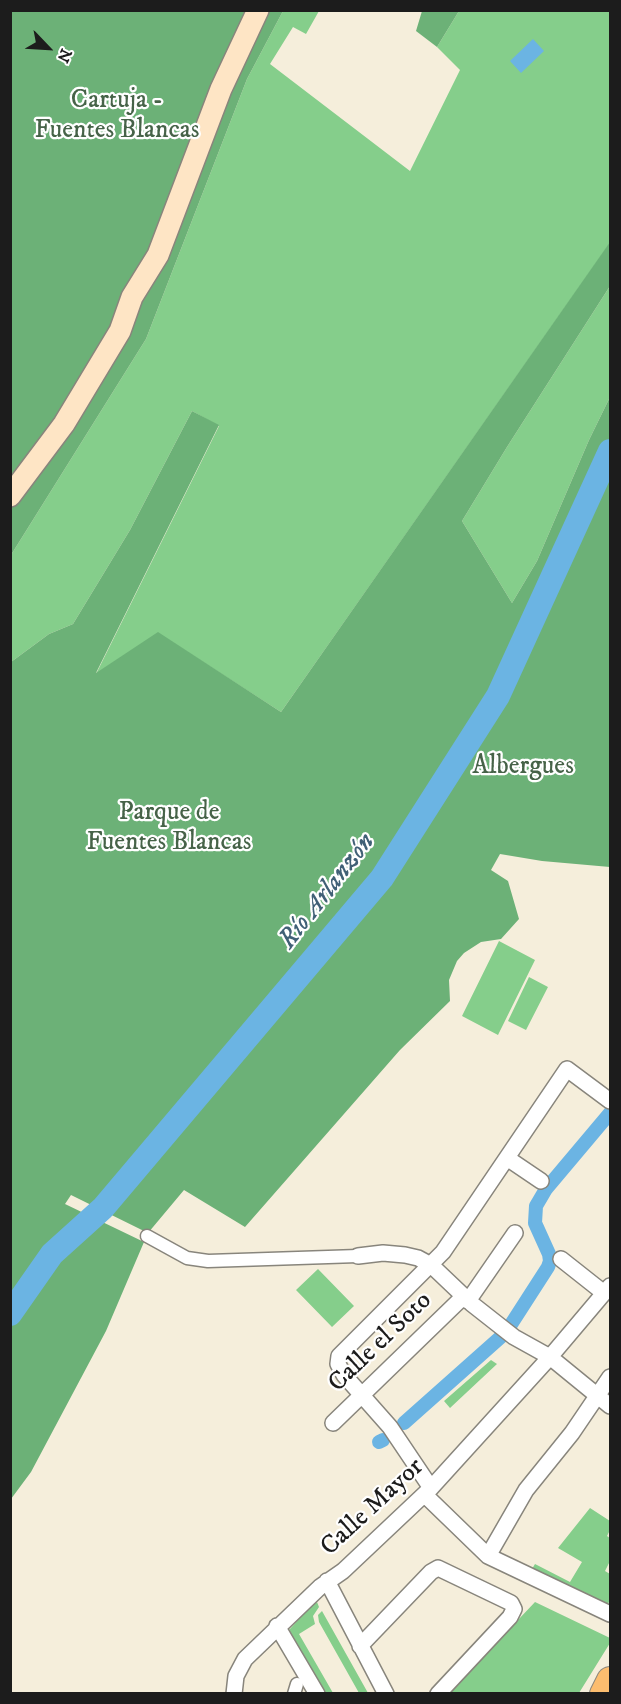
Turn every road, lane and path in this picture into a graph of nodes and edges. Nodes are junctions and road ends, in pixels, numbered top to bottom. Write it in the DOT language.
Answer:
graph roads {
  1 [pos="258,10"];
  2 [pos="10,496"];
  3 [pos="610,1101"];
  4 [pos="507,1158"];
  5 [pos="541,1181"];
  6 [pos="515,1233"];
  7 [pos="147,1236"];
  8 [pos="358,1256"];
  9 [pos="561,1259"];
  10 [pos="431,1265"];
  11 [pos="607,1289"];
  12 [pos="465,1298"];
  13 [pos="550,1357"];
  14 [pos="610,1377"];
  15 [pos="361,1395"];
  16 [pos="598,1396"];
  17 [pos="610,1406"];
  18 [pos="333,1423"];
  19 [pos="428,1491"];
  20 [pos="488,1556"];
  21 [pos="327,1581"];
  22 [pos="610,1614"];
  23 [pos="277,1626"];
  24 [pos="360,1646"];
  25 [pos="610,1680"];
  26 [pos="234,1694"];
  27 [pos="317,1694"];
  28 [pos="386,1694"];
  29 [pos="438,1694"];
  30 [pos="603,1694"];
  1 -- 2 [label="main road"];
  3 -- 4 [label="street"];
  4 -- 5 [label="street"];
  4 -- 10 [label="street"];
  6 -- 12 [label="street, Calle el Soto"];
  7 -- 8 [label="street"];
  8 -- 10 [label="street"];
  9 -- 11 [label="street, Calle Mayor"];
  10 -- 12 [label="street"];
  10 -- 15 [label="street"];
  11 -- 13 [label="street, Calle Mayor"];
  12 -- 13 [label="street"];
  12 -- 15 [label="street, Calle el Soto"];
  13 -- 16 [label="street"];
  13 -- 19 [label="street, Calle Mayor"];
  14 -- 16 [label="street"];
  15 -- 18 [label="street, Calle el Soto"];
  15 -- 19 [label="street"];
  16 -- 17 [label="street"];
  16 -- 20 [label="street"];
  19 -- 20 [label="street"];
  19 -- 21 [label="street, Calle Mayor"];
  20 -- 22 [label="street"];
  21 -- 23 [label="street, Calle Mayor"];
  21 -- 24 [label="street"];
  23 -- 26 [label="street, Calle Mayor"];
  23 -- 27 [label="street"];
  24 -- 28 [label="street"];
  24 -- 29 [label="street"];
  25 -- 30 [label="highway"];
}
